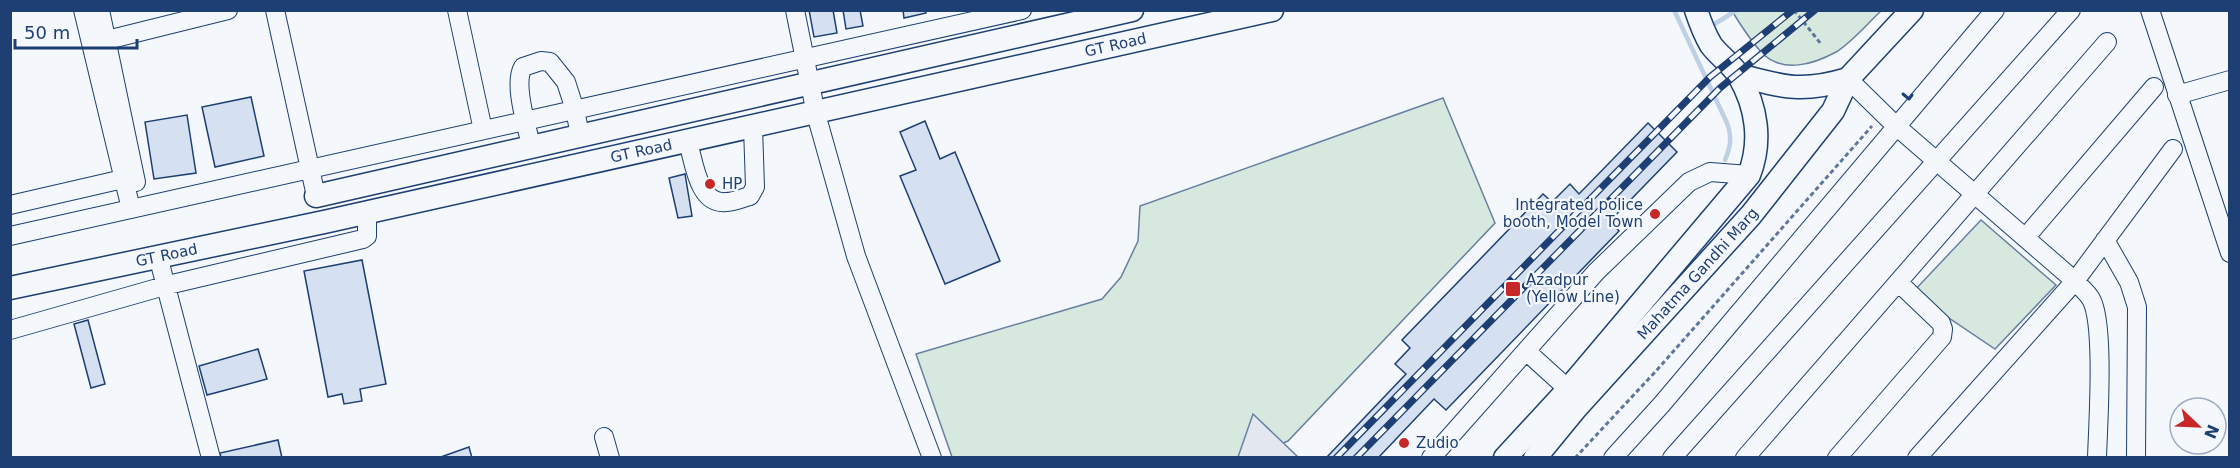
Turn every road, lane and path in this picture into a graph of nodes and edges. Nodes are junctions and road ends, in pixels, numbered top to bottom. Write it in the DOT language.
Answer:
graph roads {
  1 [pos="82,10"];
  2 [pos="100,10"];
  3 [pos="228,10"];
  4 [pos="275,10"];
  5 [pos="457,10"];
  6 [pos="795,10"];
  7 [pos="1022,10"];
  8 [pos="1132,10"];
  9 [pos="1272,10"];
  10 [pos="1696,10"];
  11 [pos="1794,10"];
  12 [pos="1911,10"];
  13 [pos="1995,10"];
  14 [pos="2071,10"];
  15 [pos="2150,10"];
  16 [pos="107,40"];
  17 [pos="2107,42"];
  18 [pos="1821,44"];
  19 [pos="805,59"];
  20 [pos="1738,75"];
  21 [pos="1848,80"];
  22 [pos="2229,80"];
  23 [pos="810,83"];
  24 [pos="2154,87"];
  25 [pos="2176,95"];
  26 [pos="575,110"];
  27 [pos="1883,113"];
  28 [pos="816,114"];
  29 [pos="525,121"];
  30 [pos="1896,126"];
  31 [pos="753,128"];
  32 [pos="483,130"];
  33 [pos="580,135"];
  34 [pos="688,142"];
  35 [pos="531,146"];
  36 [pos="2173,149"];
  37 [pos="1936,161"];
  38 [pos="310,169"];
  39 [pos="1749,175"];
  40 [pos="123,179"];
  41 [pos="1975,194"];
  42 [pos="316,196"];
  43 [pos="10,205"];
  44 [pos="136,208"];
  45 [pos="10,212"];
  46 [pos="367,212"];
  47 [pos="2224,214"];
  48 [pos="13,235"];
  49 [pos="2025,238"];
  50 [pos="2106,240"];
  51 [pos="2229,253"];
  52 [pos="158,256"];
  53 [pos="2075,281"];
  54 [pos="1898,282"];
  55 [pos="168,285"];
  56 [pos="10,288"];
  57 [pos="10,330"];
  58 [pos="1526,351"];
  59 [pos="1568,389"];
  60 [pos="604,437"];
  61 [pos="211,458"];
  62 [pos="610,458"];
  63 [pos="932,458"];
  64 [pos="1431,458"];
  65 [pos="1505,458"];
  66 [pos="1535,458"];
  67 [pos="1575,458"];
  68 [pos="1613,458"];
  69 [pos="1672,458"];
  70 [pos="1745,458"];
  71 [pos="1837,458"];
  72 [pos="1917,458"];
  73 [pos="2097,458"];
  74 [pos="2136,458"];
  1 -- 40 [label="street"];
  2 -- 16 [label="street"];
  3 -- 16 [label="street"];
  4 -- 38 [label="street"];
  5 -- 32 [label="street"];
  6 -- 19 [label="street"];
  7 -- 19 [label="street"];
  8 -- 23 [label="main road, GT Road"];
  9 -- 28 [label="main road, GT Road"];
  10 -- 20 [label="main road, Mahatma Gandhi Marg"];
  11 -- 18 [label="path"];
  12 -- 21 [label="main road, Mahatma Gandhi Marg"];
  13 -- 30 [label="street"];
  14 -- 37 [label="street"];
  15 -- 25 [label="street"];
  16 -- 44 [label="street"];
  17 -- 41 [label="street"];
  19 -- 23 [label="street"];
  19 -- 26 [label="street"];
  20 -- 21 [label="main road"];
  20 -- 39 [label="main road, Mahatma Gandhi Marg"];
  21 -- 27 [label="street"];
  21 -- 66 [label="main road, Mahatma Gandhi Marg"];
  22 -- 25 [label="street"];
  23 -- 28 [label="street"];
  23 -- 33 [label="main road, GT Road"];
  24 -- 49 [label="street"];
  25 -- 47 [label="street"];
  26 -- 29 [label="street"];
  26 -- 29 [label="street"];
  26 -- 33 [label="street"];
  27 -- 30 [label="street"];
  27 -- 67 [label="path"];
  28 -- 31 [label="main road, GT Road"];
  28 -- 63 [label="street"];
  29 -- 32 [label="street"];
  29 -- 35 [label="street"];
  30 -- 37 [label="street"];
  30 -- 68 [label="street"];
  31 -- 34 [label="main road, GT Road"];
  31 -- 34 [label="street"];
  32 -- 38 [label="street"];
  33 -- 35 [label="main road, GT Road"];
  34 -- 46 [label="main road, GT Road"];
  35 -- 42 [label="main road, GT Road"];
  36 -- 50 [label="street"];
  37 -- 41 [label="street"];
  37 -- 69 [label="street"];
  38 -- 42 [label="street"];
  38 -- 44 [label="street"];
  39 -- 58 [label="street"];
  39 -- 59 [label="main road, Mahatma Gandhi Marg"];
  40 -- 43 [label="street"];
  40 -- 44 [label="street"];
  41 -- 49 [label="street"];
  41 -- 54 [label="street"];
  44 -- 48 [label="street"];
  45 -- 48 [label="street"];
  46 -- 52 [label="main road, GT Road"];
  46 -- 55 [label="street"];
  47 -- 51 [label="street"];
  49 -- 53 [label="street"];
  50 -- 53 [label="street"];
  50 -- 74 [label="street"];
  52 -- 55 [label="street"];
  52 -- 56 [label="main road, GT Road"];
  53 -- 72 [label="street"];
  53 -- 73 [label="street"];
  54 -- 70 [label="street"];
  54 -- 71 [label="street"];
  55 -- 57 [label="street"];
  55 -- 61 [label="street"];
  58 -- 59 [label="street"];
  58 -- 64 [label="street"];
  59 -- 65 [label="main road, Mahatma Gandhi Marg"];
  60 -- 62 [label="street"];
}
